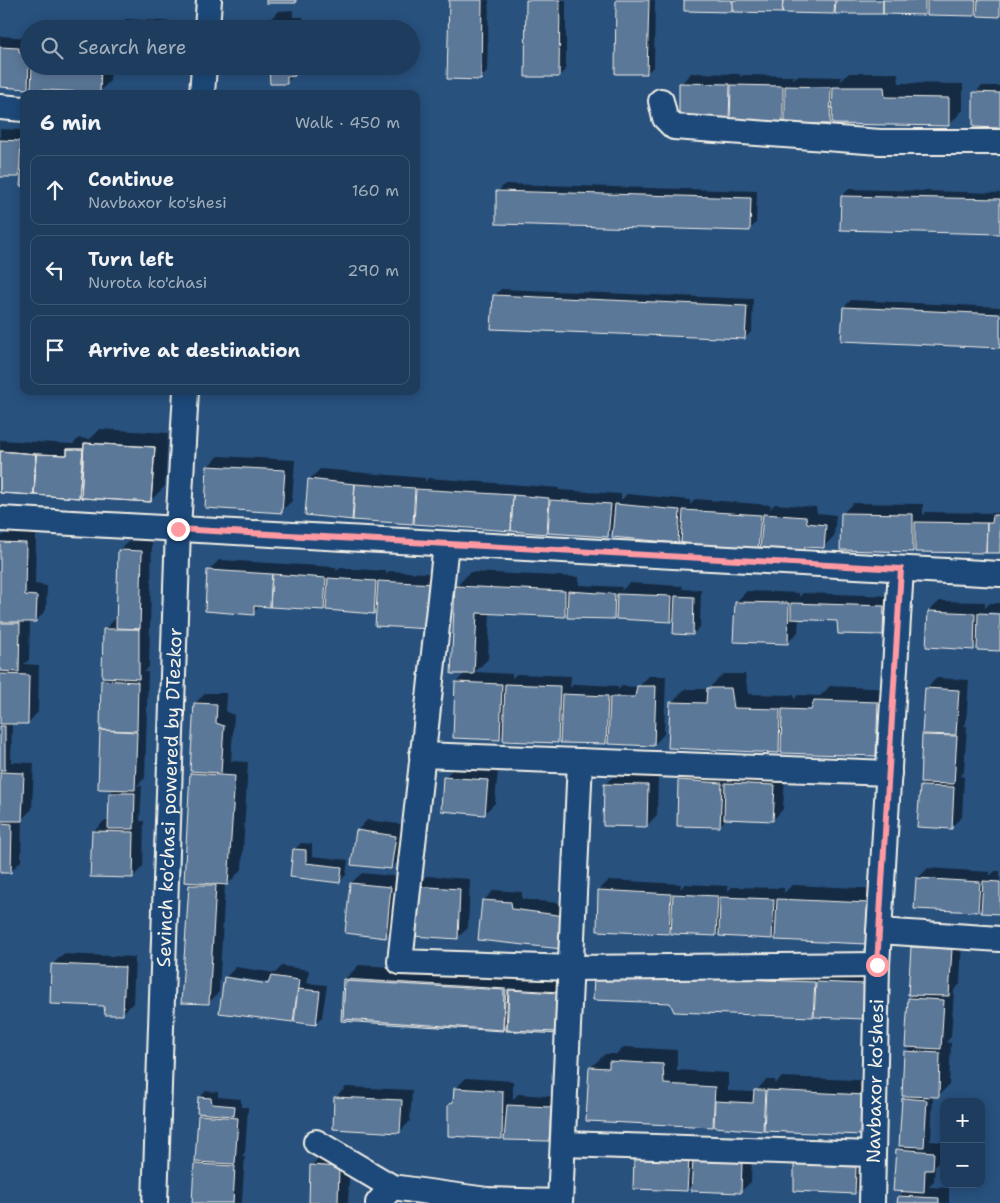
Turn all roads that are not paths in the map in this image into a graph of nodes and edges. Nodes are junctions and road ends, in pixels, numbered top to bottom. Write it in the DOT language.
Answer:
graph roads {
  1 [pos="209,0"];
  2 [pos="208,20"];
  3 [pos="203,75"];
  4 [pos="202,90"];
  5 [pos="661,101"];
  6 [pos="0,107"];
  7 [pos="20,108"];
  8 [pos="1000,142"];
  9 [pos="186,395"];
  10 [pos="0,519"];
  11 [pos="178,529"];
  12 [pos="446,544"];
  13 [pos="901,569"];
  14 [pos="1000,574"];
  15 [pos="422,755"];
  16 [pos="580,761"];
  17 [pos="889,773"];
  18 [pos="879,931"];
  19 [pos="1000,939"];
  20 [pos="877,965"];
  21 [pos="571,968"];
  22 [pos="316,1142"];
  23 [pos="562,1144"];
  24 [pos="873,1154"];
  25 [pos="385,1195"];
  26 [pos="560,1202"];
  27 [pos="155,1203"];
  28 [pos="872,1203"];
  1 -- 2 [label="street"];
  3 -- 4 [label="street"];
  5 -- 8 [label="street"];
  6 -- 7 [label="street"];
  9 -- 11 [label="street, Sevinch ko'chasi powered by DTezkor"];
  10 -- 11 [label="street"];
  11 -- 12 [label="street"];
  11 -- 27 [label="street, Sevinch ko'chasi powered by DTezkor"];
  12 -- 13 [label="street"];
  12 -- 15 [label="street"];
  13 -- 14 [label="street"];
  13 -- 17 [label="street, Navbaxor ko'shesi"];
  15 -- 16 [label="street"];
  15 -- 21 [label="street"];
  16 -- 17 [label="street"];
  16 -- 21 [label="street"];
  17 -- 18 [label="street, Navbaxor ko'shesi"];
  18 -- 19 [label="street"];
  18 -- 20 [label="street, Navbaxor ko'shesi"];
  20 -- 21 [label="street"];
  20 -- 24 [label="street, Navbaxor ko'shesi"];
  21 -- 23 [label="street"];
  22 -- 25 [label="street"];
  23 -- 24 [label="street"];
  23 -- 26 [label="street"];
  24 -- 28 [label="street, Navbaxor ko'shesi"];
  25 -- 26 [label="street"];
}
